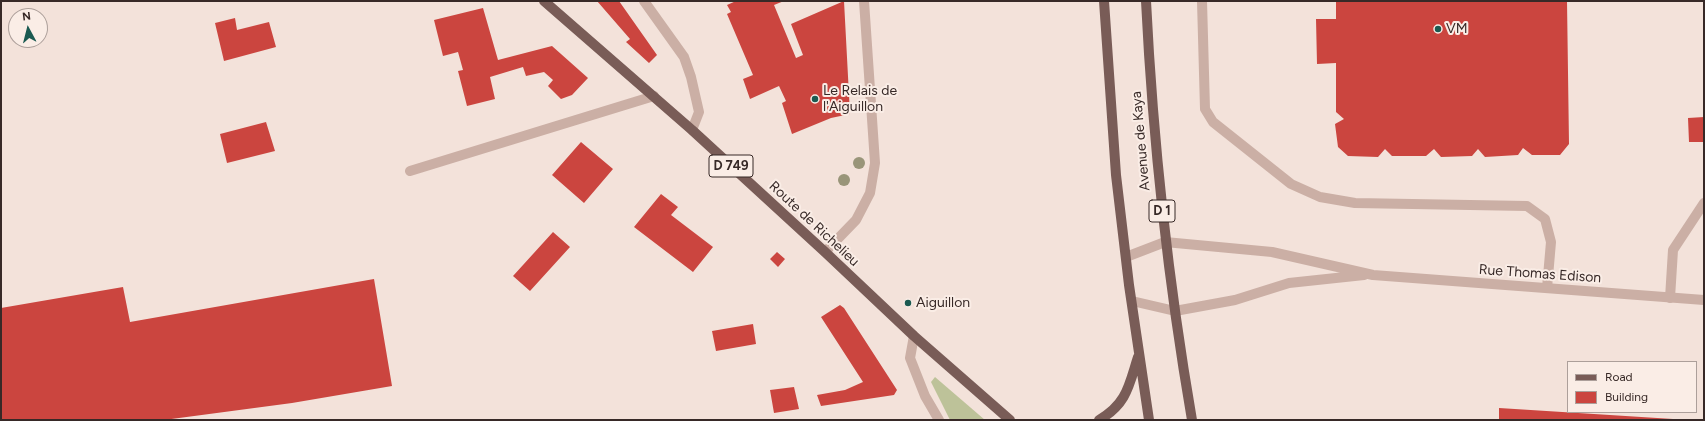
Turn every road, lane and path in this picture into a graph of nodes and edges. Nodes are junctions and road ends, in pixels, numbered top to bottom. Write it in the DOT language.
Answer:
graph roads {
  1 [pos="544,1"];
  2 [pos="644,1"];
  3 [pos="864,1"];
  4 [pos="1104,1"];
  5 [pos="1146,1"];
  6 [pos="1202,1"];
  7 [pos="654,96"];
  8 [pos="692,130"];
  9 [pos="410,171"];
  10 [pos="1704,203"];
  11 [pos="1165,242"];
  12 [pos="825,252"];
  13 [pos="1126,257"];
  14 [pos="1373,275"];
  15 [pos="1547,288"];
  16 [pos="1670,298"];
  17 [pos="1704,300"];
  18 [pos="1132,301"];
  19 [pos="1175,311"];
  20 [pos="914,336"];
  21 [pos="1139,353"];
  22 [pos="939,420"];
  23 [pos="1010,420"];
  24 [pos="1099,420"];
  25 [pos="1149,420"];
  26 [pos="1192,420"];
  1 -- 7 [label="main road, Route de Richelieu / D 749"];
  2 -- 8 [label="street"];
  3 -- 12 [label="street"];
  4 -- 13 [label="main road, Avenue de Kaya"];
  5 -- 11 [label="main road, Avenue de Kaya / D 1"];
  6 -- 15 [label="street"];
  7 -- 8 [label="main road, Route de Richelieu / D 749"];
  7 -- 9 [label="street"];
  8 -- 12 [label="main road, Route de Richelieu / D 749"];
  10 -- 16 [label="street"];
  11 -- 13 [label="street, Rue Thomas Edison"];
  11 -- 14 [label="street, Rue Thomas Edison"];
  11 -- 19 [label="main road, Avenue de Kaya / D 1"];
  12 -- 20 [label="main road, Route de Richelieu / D 749"];
  13 -- 18 [label="main road, Avenue de Kaya"];
  14 -- 15 [label="street, Rue Thomas Edison"];
  14 -- 19 [label="street, Rue Thomas Edison"];
  15 -- 16 [label="street, Rue Thomas Edison"];
  16 -- 17 [label="street, Rue Thomas Edison"];
  18 -- 19 [label="street, Rue Thomas Edison"];
  18 -- 21 [label="main road, Avenue de Kaya"];
  19 -- 26 [label="main road, Avenue de Kaya / D 1"];
  20 -- 22 [label="street"];
  20 -- 23 [label="main road, Route de Richelieu / D 749"];
  21 -- 24 [label="main road"];
  21 -- 25 [label="main road, Avenue de Kaya"];
}
